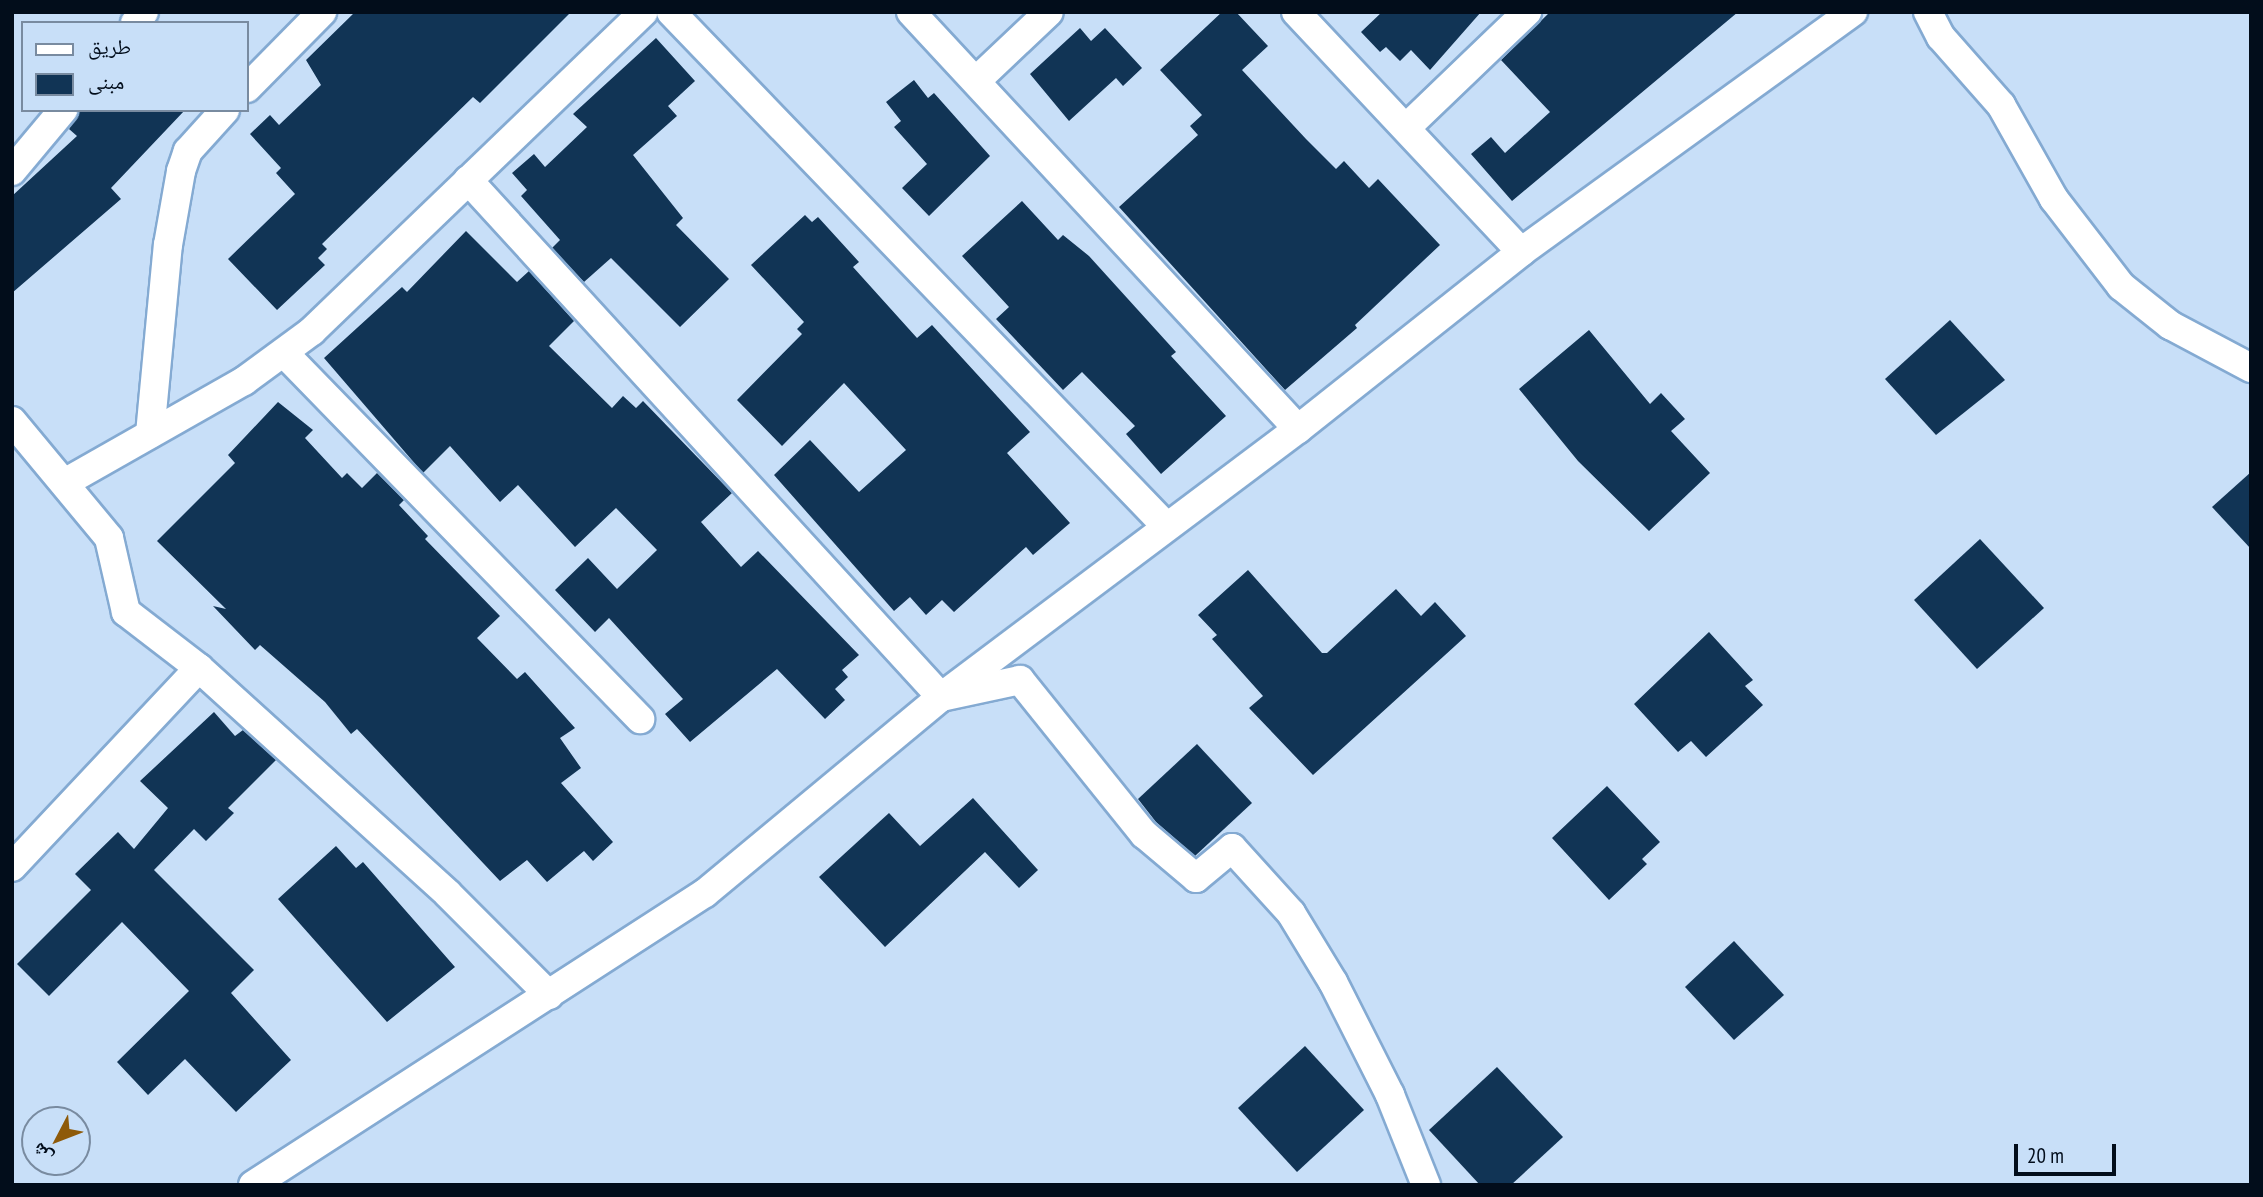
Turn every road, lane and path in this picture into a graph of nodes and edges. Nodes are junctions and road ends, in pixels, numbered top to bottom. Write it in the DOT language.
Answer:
graph roads {
  1 [pos="322,12"];
  2 [pos="643,12"];
  3 [pos="671,12"];
  4 [pos="911,12"];
  5 [pos="1049,12"];
  6 [pos="1296,12"];
  7 [pos="1528,12"];
  8 [pos="1853,12"];
  9 [pos="1928,12"];
  10 [pos="976,81"];
  11 [pos="248,87"];
  12 [pos="61,112"];
  13 [pos="223,112"];
  14 [pos="1406,128"];
  15 [pos="12,172"];
  16 [pos="468,180"];
  17 [pos="1521,252"];
  18 [pos="284,353"];
  19 [pos="2251,368"];
  20 [pos="12,421"];
  21 [pos="1298,429"];
  22 [pos="150,434"];
  23 [pos="66,482"];
  24 [pos="1166,526"];
  25 [pos="199,668"];
  26 [pos="941,697"];
  27 [pos="640,719"];
  28 [pos="12,867"];
  29 [pos="550,995"];
  30 [pos="253,1185"];
  31 [pos="1426,1185"];
  1 -- 11 [label="street"];
  2 -- 16 [label="street"];
  3 -- 24 [label="street"];
  4 -- 10 [label="street"];
  5 -- 10 [label="street"];
  6 -- 14 [label="street"];
  7 -- 14 [label="street"];
  8 -- 17 [label="street"];
  9 -- 19 [label="street"];
  10 -- 21 [label="street"];
  12 -- 15 [label="street"];
  13 -- 22 [label="street"];
  14 -- 17 [label="street"];
  16 -- 18 [label="street"];
  16 -- 26 [label="street"];
  17 -- 21 [label="street"];
  18 -- 22 [label="street"];
  18 -- 27 [label="street"];
  20 -- 23 [label="street"];
  21 -- 24 [label="street"];
  22 -- 23 [label="street"];
  23 -- 25 [label="street"];
  24 -- 26 [label="street"];
  25 -- 28 [label="street"];
  25 -- 29 [label="street"];
  26 -- 29 [label="street"];
  26 -- 31 [label="street"];
  29 -- 30 [label="street"];
}
